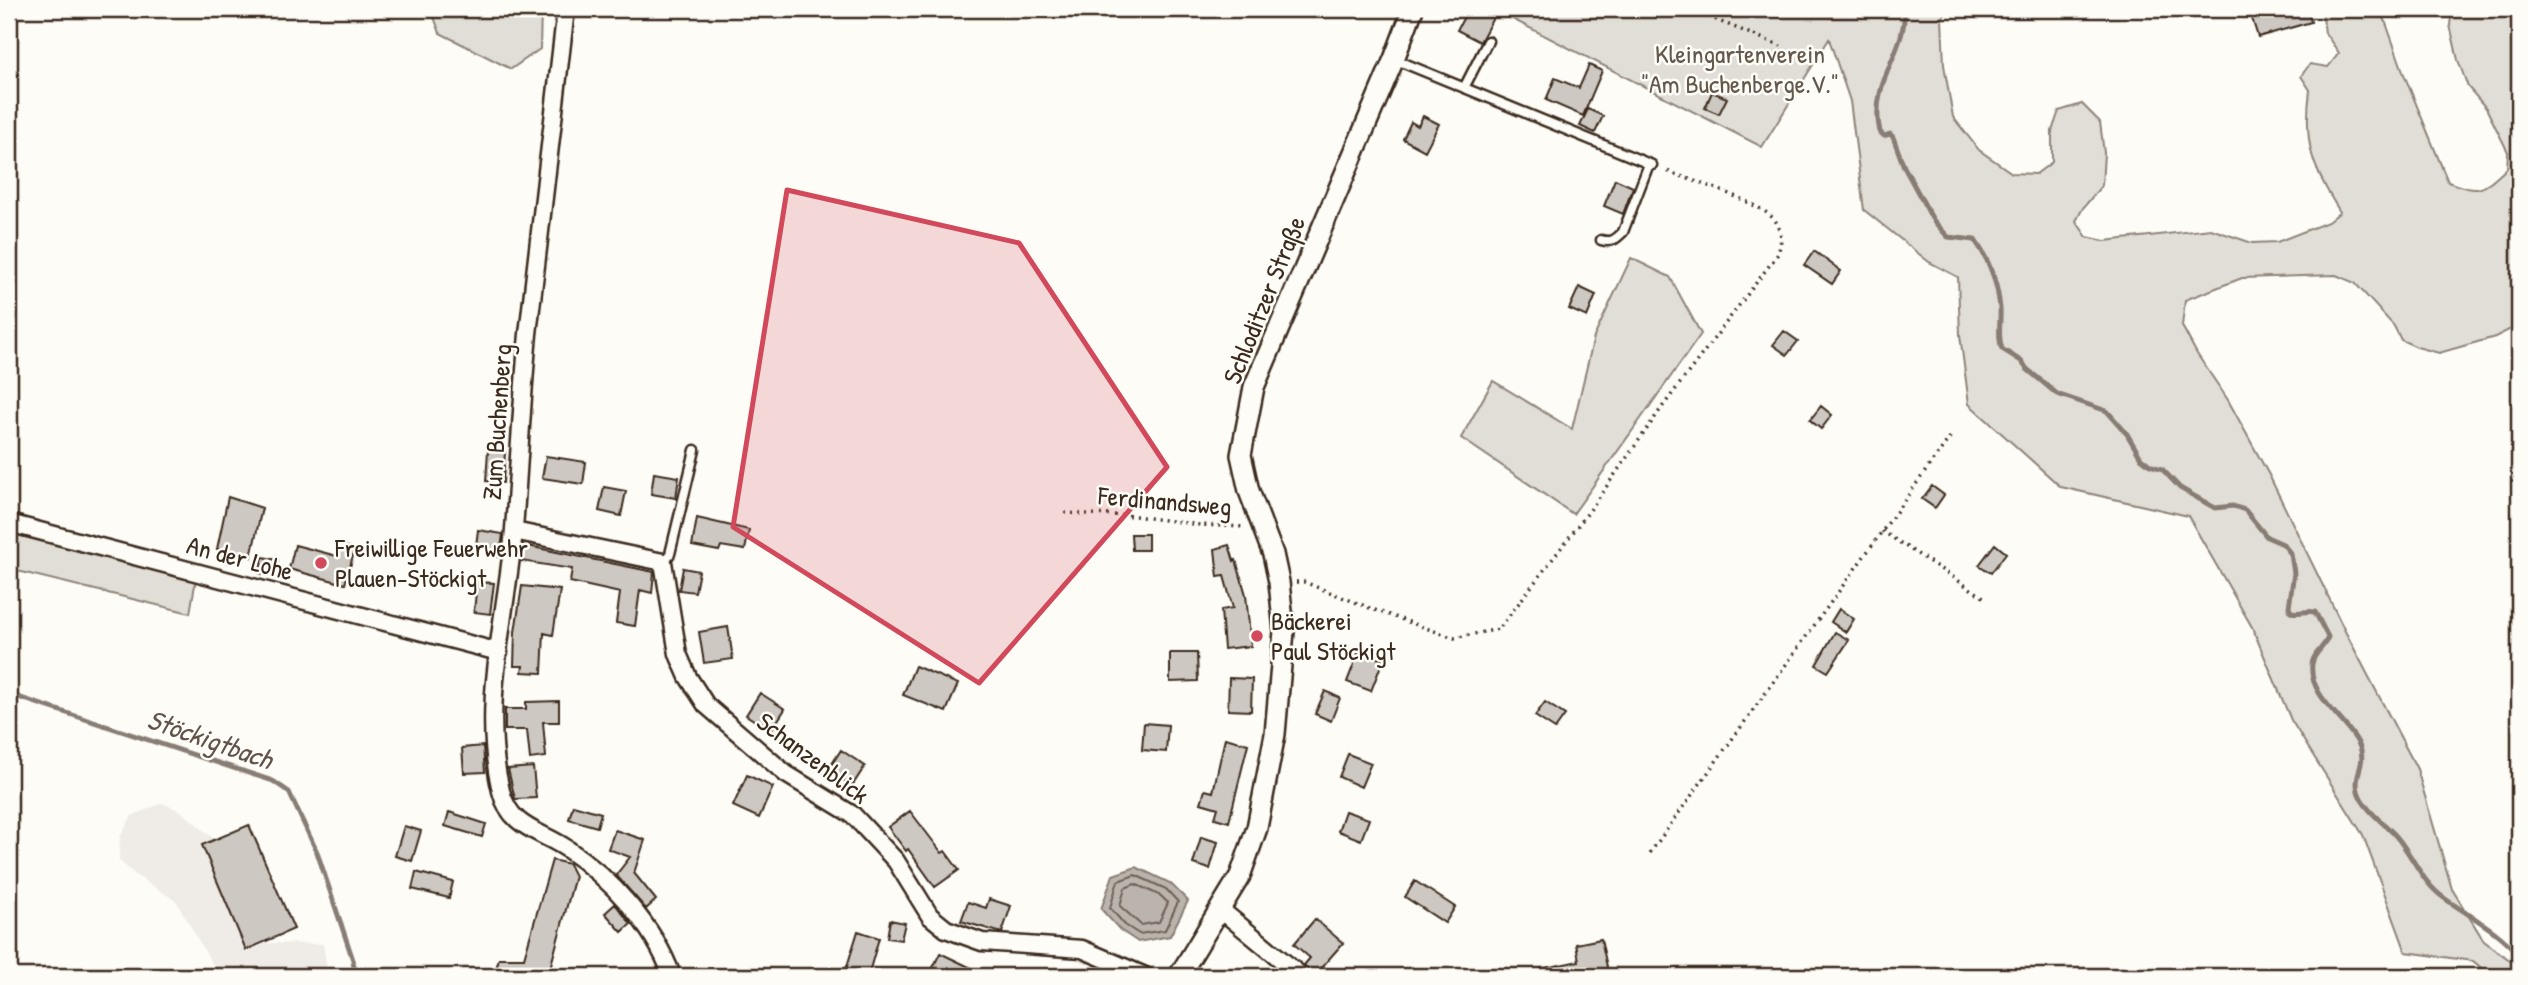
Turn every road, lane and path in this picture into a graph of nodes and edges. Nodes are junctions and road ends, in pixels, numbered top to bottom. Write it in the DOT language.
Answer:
graph roads {
  1 [pos="566,9"];
  2 [pos="1413,9"];
  3 [pos="1689,9"];
  4 [pos="1488,41"];
  5 [pos="1781,46"];
  6 [pos="1394,59"];
  7 [pos="1464,88"];
  8 [pos="1651,165"];
  9 [pos="1601,240"];
  10 [pos="1953,433"];
  11 [pos="695,450"];
  12 [pos="1065,513"];
  13 [pos="9,523"];
  14 [pos="1262,528"];
  15 [pos="514,531"];
  16 [pos="1882,531"];
  17 [pos="663,562"];
  18 [pos="1279,582"];
  19 [pos="1985,598"];
  20 [pos="499,652"];
  21 [pos="1650,853"];
  22 [pos="1221,910"];
  23 [pos="672,976"];
  24 [pos="1145,976"];
  25 [pos="1179,976"];
  26 [pos="1301,976"];
  1 -- 15 [label="street, Zum Buchenberg"];
  2 -- 6 [label="street, Schloditzer Straße"];
  3 -- 5 [label="path"];
  4 -- 7 [label="lane"];
  6 -- 7 [label="lane"];
  6 -- 14 [label="street, Schloditzer Straße"];
  7 -- 8 [label="lane"];
  8 -- 9 [label="lane"];
  8 -- 18 [label="path"];
  10 -- 16 [label="path"];
  11 -- 17 [label="lane"];
  12 -- 14 [label="path, Ferdinandsweg"];
  13 -- 20 [label="street, An der Lohe"];
  14 -- 18 [label="street, Schloditzer Straße"];
  15 -- 17 [label="street"];
  15 -- 20 [label="street, Zum Buchenberg"];
  16 -- 19 [label="path"];
  16 -- 21 [label="path"];
  17 -- 24 [label="street, Schanzenblick"];
  18 -- 22 [label="street, Schloditzer Straße"];
  20 -- 23 [label="street, Zum Buchenberg"];
  22 -- 25 [label="street, Schloditzer Straße"];
  22 -- 26 [label="street"];
}
